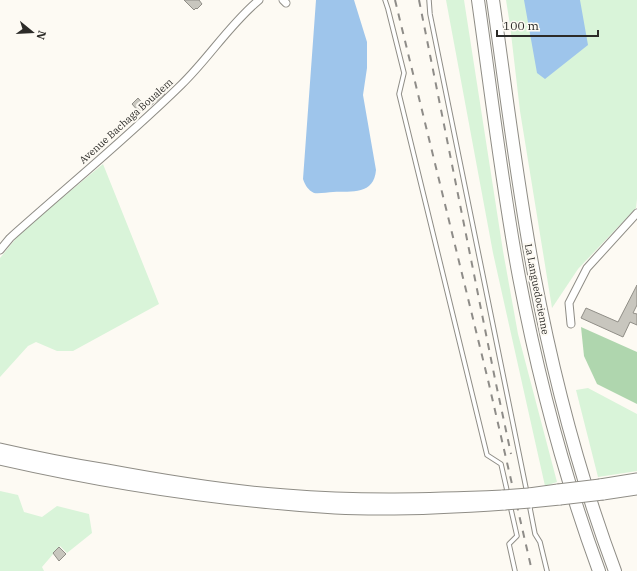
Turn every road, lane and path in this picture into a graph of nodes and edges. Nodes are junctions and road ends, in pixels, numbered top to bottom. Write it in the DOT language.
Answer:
graph roads {
  1 [pos="259,0"];
  2 [pos="384,0"];
  3 [pos="429,0"];
  4 [pos="478,0"];
  5 [pos="493,0"];
  6 [pos="637,213"];
  7 [pos="0,250"];
  8 [pos="571,324"];
  9 [pos="0,449"];
  10 [pos="0,459"];
  11 [pos="637,479"];
  12 [pos="637,489"];
  13 [pos="602,490"];
  14 [pos="504,500"];
  15 [pos="515,571"];
  16 [pos="547,571"];
  17 [pos="599,571"];
  18 [pos="615,571"];
  1 -- 7 [label="street, Avenue Bachaga Boualem"];
  2 -- 15 [label="lane"];
  3 -- 16 [label="lane"];
  4 -- 17 [label="highway, La Languedocienne"];
  5 -- 18 [label="highway, La Languedocienne"];
  6 -- 8 [label="street"];
  9 -- 14 [label="highway"];
  10 -- 14 [label="highway"];
  11 -- 13 [label="highway"];
  12 -- 13 [label="highway"];
  13 -- 14 [label="highway, bridge"];
}
